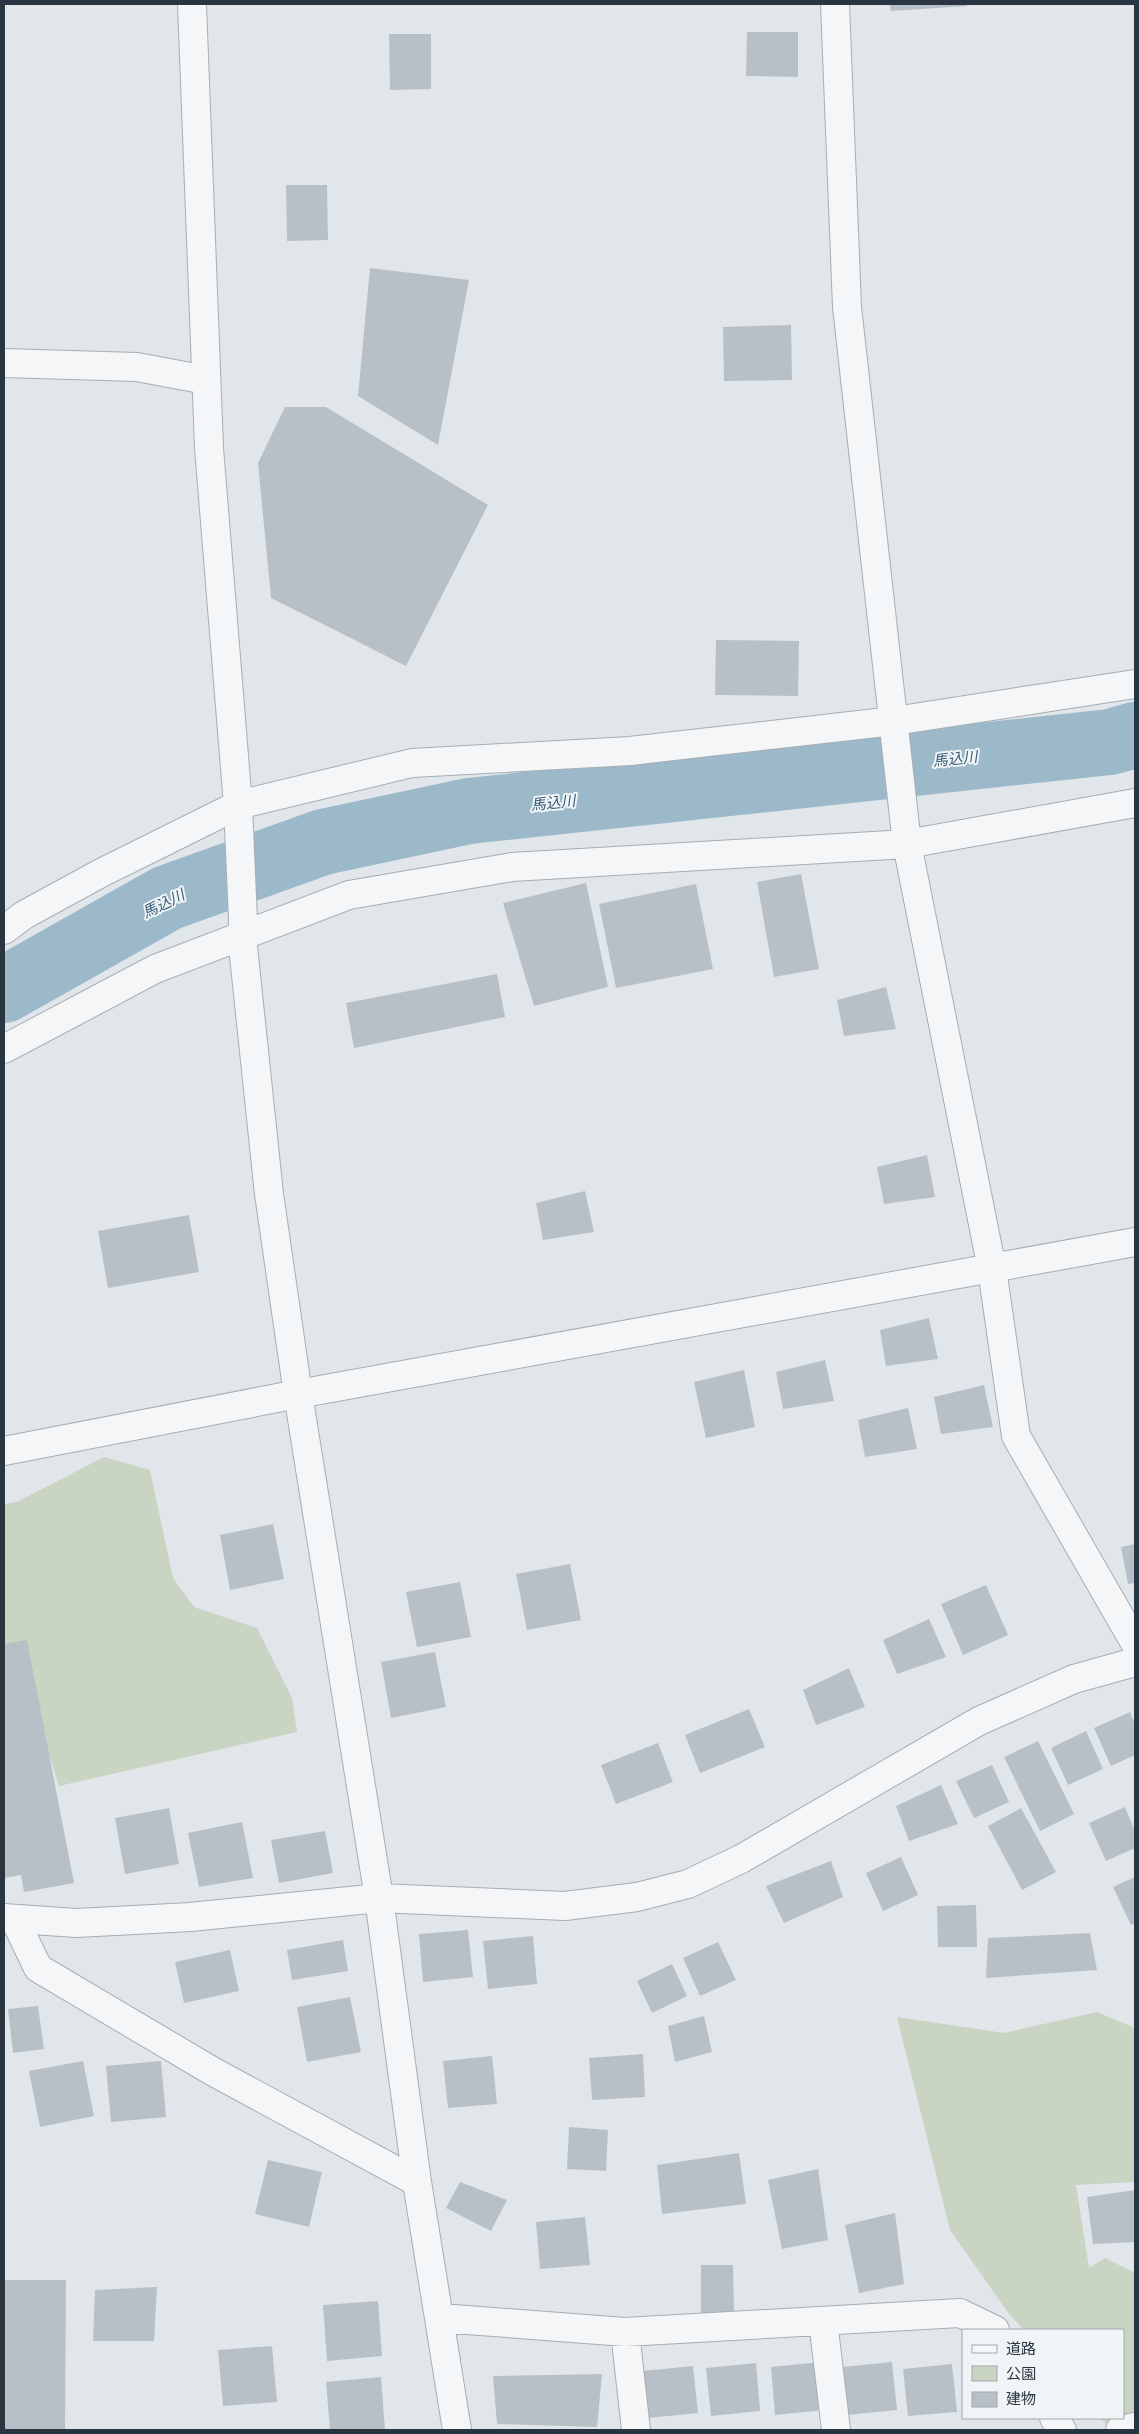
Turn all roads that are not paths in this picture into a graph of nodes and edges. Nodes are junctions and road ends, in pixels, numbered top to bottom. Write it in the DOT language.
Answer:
graph roads {
  1 [pos="195,4"];
  2 [pos="835,4"];
  3 [pos="4,363"];
  4 [pos="206,380"];
  5 [pos="1135,684"];
  6 [pos="894,728"];
  7 [pos="1135,803"];
  8 [pos="238,815"];
  9 [pos="906,836"];
  10 [pos="242,928"];
  11 [pos="4,930"];
  12 [pos="4,1049"];
  13 [pos="1135,1242"];
  14 [pos="992,1269"];
  15 [pos="298,1394"];
  16 [pos="4,1451"];
  17 [pos="1135,1643"];
  18 [pos="1135,1662"];
  19 [pos="379,1898"];
  20 [pos="10,1919"];
  21 [pos="417,2182"];
  22 [pos="440,2318"];
  23 [pos="822,2321"];
  24 [pos="993,2329"];
  25 [pos="625,2332"];
  26 [pos="1055,2419"];
  27 [pos="1135,2427"];
  28 [pos="457,2430"];
  29 [pos="636,2430"];
  30 [pos="836,2430"];
  31 [pos="1062,2430"];
  32 [pos="1120,2430"];
  1 -- 4 [label="street"];
  2 -- 6 [label="street"];
  3 -- 4 [label="street"];
  4 -- 8 [label="street"];
  5 -- 6 [label="street"];
  6 -- 8 [label="street"];
  6 -- 9 [label="street"];
  7 -- 9 [label="street"];
  8 -- 10 [label="street"];
  8 -- 11 [label="street"];
  9 -- 10 [label="street"];
  9 -- 14 [label="street"];
  10 -- 12 [label="street"];
  10 -- 15 [label="street"];
  13 -- 14 [label="street"];
  14 -- 15 [label="street"];
  14 -- 17 [label="street"];
  15 -- 16 [label="street"];
  15 -- 19 [label="street"];
  18 -- 19 [label="street"];
  19 -- 20 [label="street"];
  19 -- 21 [label="street"];
  20 -- 21 [label="street"];
  21 -- 22 [label="street"];
  22 -- 25 [label="street"];
  22 -- 28 [label="street"];
  23 -- 24 [label="street"];
  23 -- 25 [label="street"];
  23 -- 30 [label="street"];
  25 -- 29 [label="street"];
  26 -- 31 [label="street"];
  27 -- 32 [label="street"];
}
